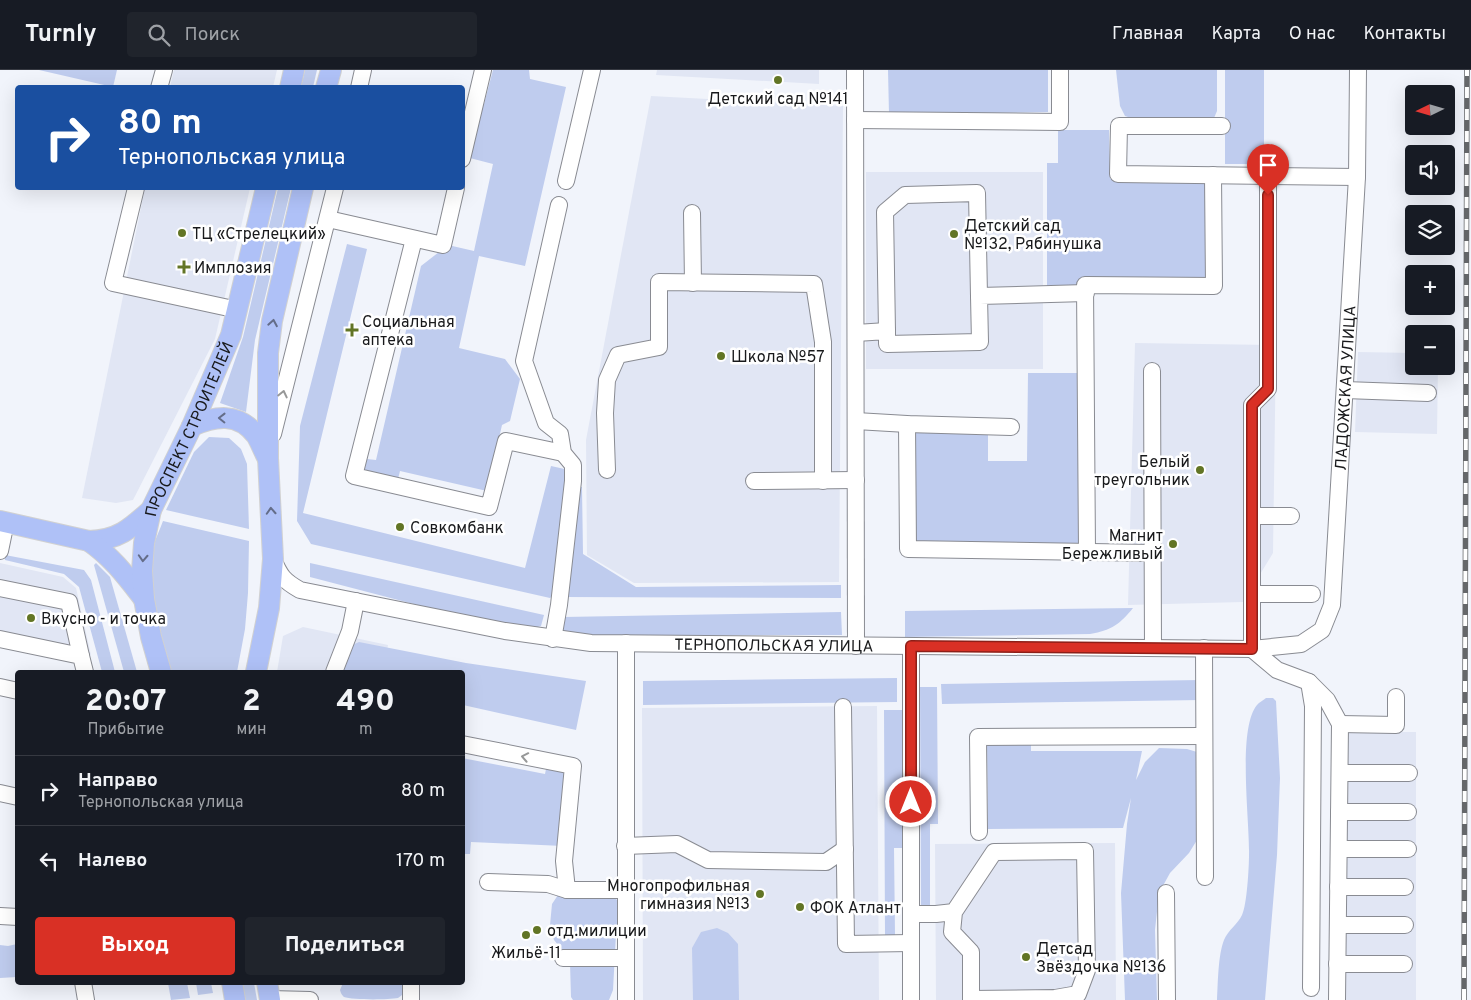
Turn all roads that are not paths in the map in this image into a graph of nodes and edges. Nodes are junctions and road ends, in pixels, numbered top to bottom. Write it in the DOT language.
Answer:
graph roads {
  1 [pos="164,70"];
  2 [pos="294,70"];
  3 [pos="331,70"];
  4 [pos="364,70"];
  5 [pos="484,70"];
  6 [pos="592,70"];
  7 [pos="855,70"];
  8 [pos="1060,70"];
  9 [pos="1358,70"];
  10 [pos="160,85"];
  11 [pos="291,85"];
  12 [pos="327,85"];
  13 [pos="360,85"];
  14 [pos="855,120"];
  15 [pos="1222,126"];
  16 [pos="465,147"];
  17 [pos="1213,175"];
  18 [pos="1268,175"];
  19 [pos="1357,177"];
  20 [pos="566,181"];
  21 [pos="136,190"];
  22 [pos="266,190"];
  23 [pos="303,190"];
  24 [pos="335,190"];
  25 [pos="456,190"];
  26 [pos="559,205"];
  27 [pos="692,214"];
  28 [pos="328,219"];
  29 [pos="414,239"];
  30 [pos="693,282"];
  31 [pos="1086,293"];
  32 [pos="979,296"];
  33 [pos="238,310"];
  34 [pos="887,331"];
  35 [pos="856,333"];
  36 [pos="1152,371"];
  37 [pos="1345,390"];
  38 [pos="1428,393"];
  39 [pos="856,420"];
  40 [pos="907,424"];
  41 [pos="192,426"];
  42 [pos="1011,427"];
  43 [pos="563,453"];
  44 [pos="268,458"];
  45 [pos="607,470"];
  46 [pos="856,480"];
  47 [pos="754,481"];
  48 [pos="823,481"];
  49 [pos="151,510"];
  50 [pos="1252,516"];
  51 [pos="1291,516"];
  52 [pos="3,521"];
  53 [pos="89,541"];
  54 [pos="0,551"];
  55 [pos="1087,551"];
  56 [pos="1152,553"];
  57 [pos="273,559"];
  58 [pos="0,588"];
  59 [pos="300,590"];
  60 [pos="1252,594"];
  61 [pos="1312,594"];
  62 [pos="144,599"];
  63 [pos="356,601"];
  64 [pos="269,608"];
  65 [pos="0,639"];
  66 [pos="553,639"];
  67 [pos="626,644"];
  68 [pos="856,646"];
  69 [pos="911,646"];
  70 [pos="1153,648"];
  71 [pos="1204,648"];
  72 [pos="1252,649"];
  73 [pos="81,656"];
  74 [pos="84,670"];
  75 [pos="160,670"];
  76 [pos="256,670"];
  77 [pos="335,670"];
  78 [pos="1309,682"];
  79 [pos="0,687"];
  80 [pos="15,690"];
  81 [pos="1396,697"];
  82 [pos="843,707"];
  83 [pos="1340,724"];
  84 [pos="1203,736"];
  85 [pos="465,745"];
  86 [pos="1340,773"];
  87 [pos="1409,773"];
  88 [pos="0,793"];
  89 [pos="15,797"];
  90 [pos="1339,812"];
  91 [pos="1408,812"];
  92 [pos="979,832"];
  93 [pos="625,846"];
  94 [pos="1408,848"];
  95 [pos="845,849"];
  96 [pos="1339,849"];
  97 [pos="1205,877"];
  98 [pos="488,882"];
  99 [pos="1338,887"];
  100 [pos="1405,887"];
  101 [pos="567,890"];
  102 [pos="625,890"];
  103 [pos="1166,893"];
  104 [pos="954,912"];
  105 [pos="911,914"];
  106 [pos="0,916"];
  107 [pos="15,917"];
  108 [pos="1338,925"];
  109 [pos="1405,925"];
  110 [pos="911,944"];
  111 [pos="563,958"];
  112 [pos="625,958"];
  113 [pos="1337,964"];
  114 [pos="1404,964"];
  115 [pos="84,985"];
  116 [pos="410,985"];
  117 [pos="1312,988"];
  118 [pos="269,994"];
  119 [pos="86,1000"];
  120 [pos="310,1000"];
  121 [pos="411,1000"];
  122 [pos="626,1000"];
  123 [pos="911,1000"];
  124 [pos="1167,1000"];
  125 [pos="1337,1000"];
  1 -- 10 [label="street"];
  2 -- 11 [label="main road"];
  3 -- 12 [label="main road"];
  4 -- 13 [label="street"];
  5 -- 16 [label="street"];
  6 -- 20 [label="street"];
  7 -- 14 [label="street"];
  8 -- 14 [label="street"];
  9 -- 19 [label="street, ЛАДОЖСКАЯ УЛИЦА"];
  14 -- 35 [label="street"];
  15 -- 17 [label="street"];
  17 -- 18 [label="street"];
  17 -- 31 [label="street"];
  18 -- 19 [label="street"];
  18 -- 50 [label="street"];
  19 -- 37 [label="street, ЛАДОЖСКАЯ УЛИЦА"];
  21 -- 33 [label="street"];
  22 -- 33 [label="main road, ПРОСПЕКТ СТРОИТЕЛЕЙ"];
  44 -- 23 [label="main road, one-way"];
  24 -- 28 [label="street"];
  25 -- 29 [label="street"];
  26 -- 43 [label="street"];
  27 -- 30 [label="street"];
  28 -- 29 [label="street"];
  44 -- 28 [label="street, one-way"];
  29 -- 43 [label="street"];
  30 -- 45 [label="street"];
  30 -- 48 [label="street"];
  31 -- 32 [label="street"];
  31 -- 55 [label="street"];
  32 -- 34 [label="street"];
  32 -- 34 [label="street"];
  33 -- 41 [label="main road, ПРОСПЕКТ СТРОИТЕЛЕЙ"];
  34 -- 35 [label="street"];
  35 -- 39 [label="street"];
  36 -- 56 [label="street"];
  37 -- 38 [label="street"];
  37 -- 72 [label="street, ЛАДОЖСКАЯ УЛИЦА"];
  39 -- 40 [label="street"];
  39 -- 46 [label="street"];
  40 -- 42 [label="street"];
  40 -- 55 [label="street"];
  44 -- 41 [label="main road, one-way"];
  41 -- 49 [label="main road, ПРОСПЕКТ СТРОИТЕЛЕЙ"];
  43 -- 66 [label="street"];
  57 -- 44 [label="main road, one-way"];
  46 -- 48 [label="street"];
  46 -- 68 [label="street"];
  47 -- 48 [label="street"];
  49 -- 53 [label="main road"];
  49 -- 62 [label="main road, ПРОСПЕКТ СТРОИТЕЛЕЙ, one-way"];
  50 -- 51 [label="street"];
  50 -- 60 [label="street"];
  52 -- 53 [label="main road"];
  52 -- 54 [label="street"];
  53 -- 62 [label="main road"];
  55 -- 56 [label="street"];
  56 -- 70 [label="street"];
  57 -- 59 [label="street, ТЕРНОПОЛЬСКАЯ УЛИЦА"];
  57 -- 64 [label="main road"];
  58 -- 73 [label="street"];
  59 -- 63 [label="street, ТЕРНОПОЛЬСКАЯ УЛИЦА"];
  59 -- 64 [label="street"];
  60 -- 61 [label="street"];
  60 -- 72 [label="street"];
  62 -- 75 [label="main road, ПРОСПЕКТ СТРОИТЕЛЕЙ"];
  63 -- 66 [label="street, ТЕРНОПОЛЬСКАЯ УЛИЦА"];
  63 -- 77 [label="street"];
  64 -- 76 [label="main road"];
  65 -- 73 [label="street"];
  66 -- 67 [label="street, ТЕРНОПОЛЬСКАЯ УЛИЦА"];
  67 -- 68 [label="street, ТЕРНОПОЛЬСКАЯ УЛИЦА"];
  67 -- 93 [label="street"];
  68 -- 69 [label="street, ТЕРНОПОЛЬСКАЯ УЛИЦА"];
  69 -- 70 [label="street, ТЕРНОПОЛЬСКАЯ УЛИЦА"];
  69 -- 105 [label="street"];
  70 -- 71 [label="street, ТЕРНОПОЛЬСКАЯ УЛИЦА"];
  71 -- 72 [label="street, ТЕРНОПОЛЬСКАЯ УЛИЦА"];
  71 -- 84 [label="street"];
  72 -- 78 [label="street"];
  73 -- 74 [label="street"];
  78 -- 83 [label="street"];
  78 -- 117 [label="street"];
  79 -- 80 [label="street"];
  81 -- 83 [label="street"];
  82 -- 95 [label="street"];
  83 -- 86 [label="street"];
  84 -- 92 [label="street"];
  84 -- 97 [label="street"];
  101 -- 85 [label="street, one-way"];
  86 -- 87 [label="street"];
  86 -- 90 [label="street"];
  88 -- 89 [label="street"];
  90 -- 91 [label="street"];
  90 -- 96 [label="street"];
  93 -- 95 [label="street"];
  93 -- 102 [label="street"];
  94 -- 96 [label="street"];
  95 -- 110 [label="street"];
  96 -- 99 [label="street"];
  98 -- 101 [label="street"];
  99 -- 100 [label="street"];
  99 -- 108 [label="street"];
  101 -- 102 [label="street"];
  102 -- 112 [label="street"];
  103 -- 124 [label="street"];
  104 -- 104 [label="street"];
  104 -- 105 [label="street"];
  105 -- 110 [label="street"];
  106 -- 107 [label="street"];
  108 -- 109 [label="street"];
  108 -- 113 [label="street"];
  110 -- 123 [label="street"];
  111 -- 112 [label="street"];
  112 -- 122 [label="street"];
  113 -- 114 [label="street"];
  113 -- 125 [label="street"];
  115 -- 119 [label="street"];
  116 -- 121 [label="street"];
  118 -- 120 [label="street"];
}
